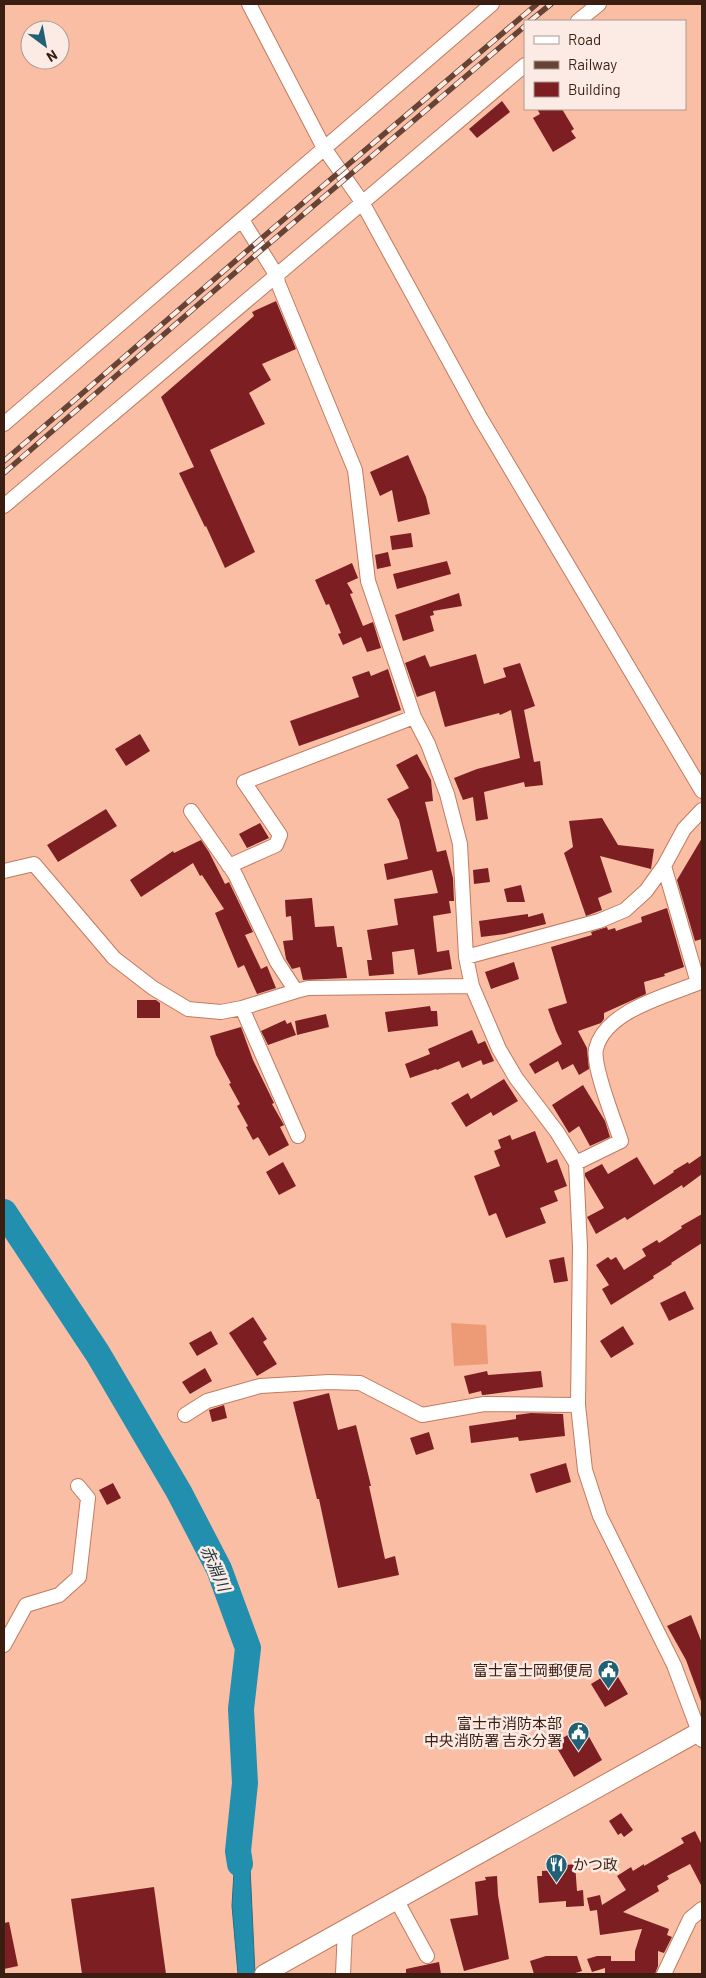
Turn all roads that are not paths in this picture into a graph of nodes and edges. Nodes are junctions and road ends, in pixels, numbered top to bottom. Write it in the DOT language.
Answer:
graph roads {
  1 [pos="249,4"];
  2 [pos="492,4"];
  3 [pos="598,4"];
  4 [pos="579,20"];
  5 [pos="524,66"];
  6 [pos="324,148"];
  7 [pos="362,202"];
  8 [pos="242,220"];
  9 [pos="277,276"];
  10 [pos="4,424"];
  11 [pos="4,506"];
  12 [pos="414,717"];
  13 [pos="702,791"];
  14 [pos="702,810"];
  15 [pos="191,811"];
  16 [pos="230,866"];
  17 [pos="664,866"];
  18 [pos="4,871"];
  19 [pos="466,957"];
  20 [pos="472,986"];
  21 [pos="296,991"];
  22 [pos="242,1008"];
  23 [pos="298,1136"];
  24 [pos="576,1163"];
  25 [pos="578,1405"];
  26 [pos="185,1415"];
  27 [pos="78,1486"];
  28 [pos="4,1645"];
  29 [pos="701,1734"];
  30 [pos="397,1901"];
  31 [pos="702,1909"];
  32 [pos="346,1930"];
  33 [pos="427,1956"];
  34 [pos="264,1974"];
  35 [pos="343,1974"];
  36 [pos="664,1974"];
  1 -- 6 [label="street"];
  2 -- 6 [label="street"];
  3 -- 4 [label="street"];
  5 -- 7 [label="street"];
  6 -- 7 [label="street"];
  6 -- 8 [label="street"];
  7 -- 9 [label="street"];
  7 -- 13 [label="street"];
  8 -- 9 [label="street"];
  8 -- 10 [label="street"];
  9 -- 11 [label="street"];
  9 -- 12 [label="street"];
  12 -- 16 [label="street"];
  12 -- 19 [label="street"];
  14 -- 17 [label="street"];
  15 -- 16 [label="street"];
  16 -- 21 [label="street"];
  17 -- 19 [label="street"];
  17 -- 24 [label="street"];
  18 -- 22 [label="street"];
  19 -- 20 [label="street"];
  20 -- 21 [label="street"];
  20 -- 24 [label="street"];
  21 -- 22 [label="street"];
  22 -- 23 [label="street"];
  24 -- 25 [label="street"];
  25 -- 26 [label="street"];
  25 -- 29 [label="street"];
  27 -- 28 [label="street"];
  29 -- 30 [label="street"];
  30 -- 32 [label="street"];
  30 -- 33 [label="street"];
  31 -- 36 [label="street"];
  32 -- 34 [label="street"];
  32 -- 35 [label="street"];
}
